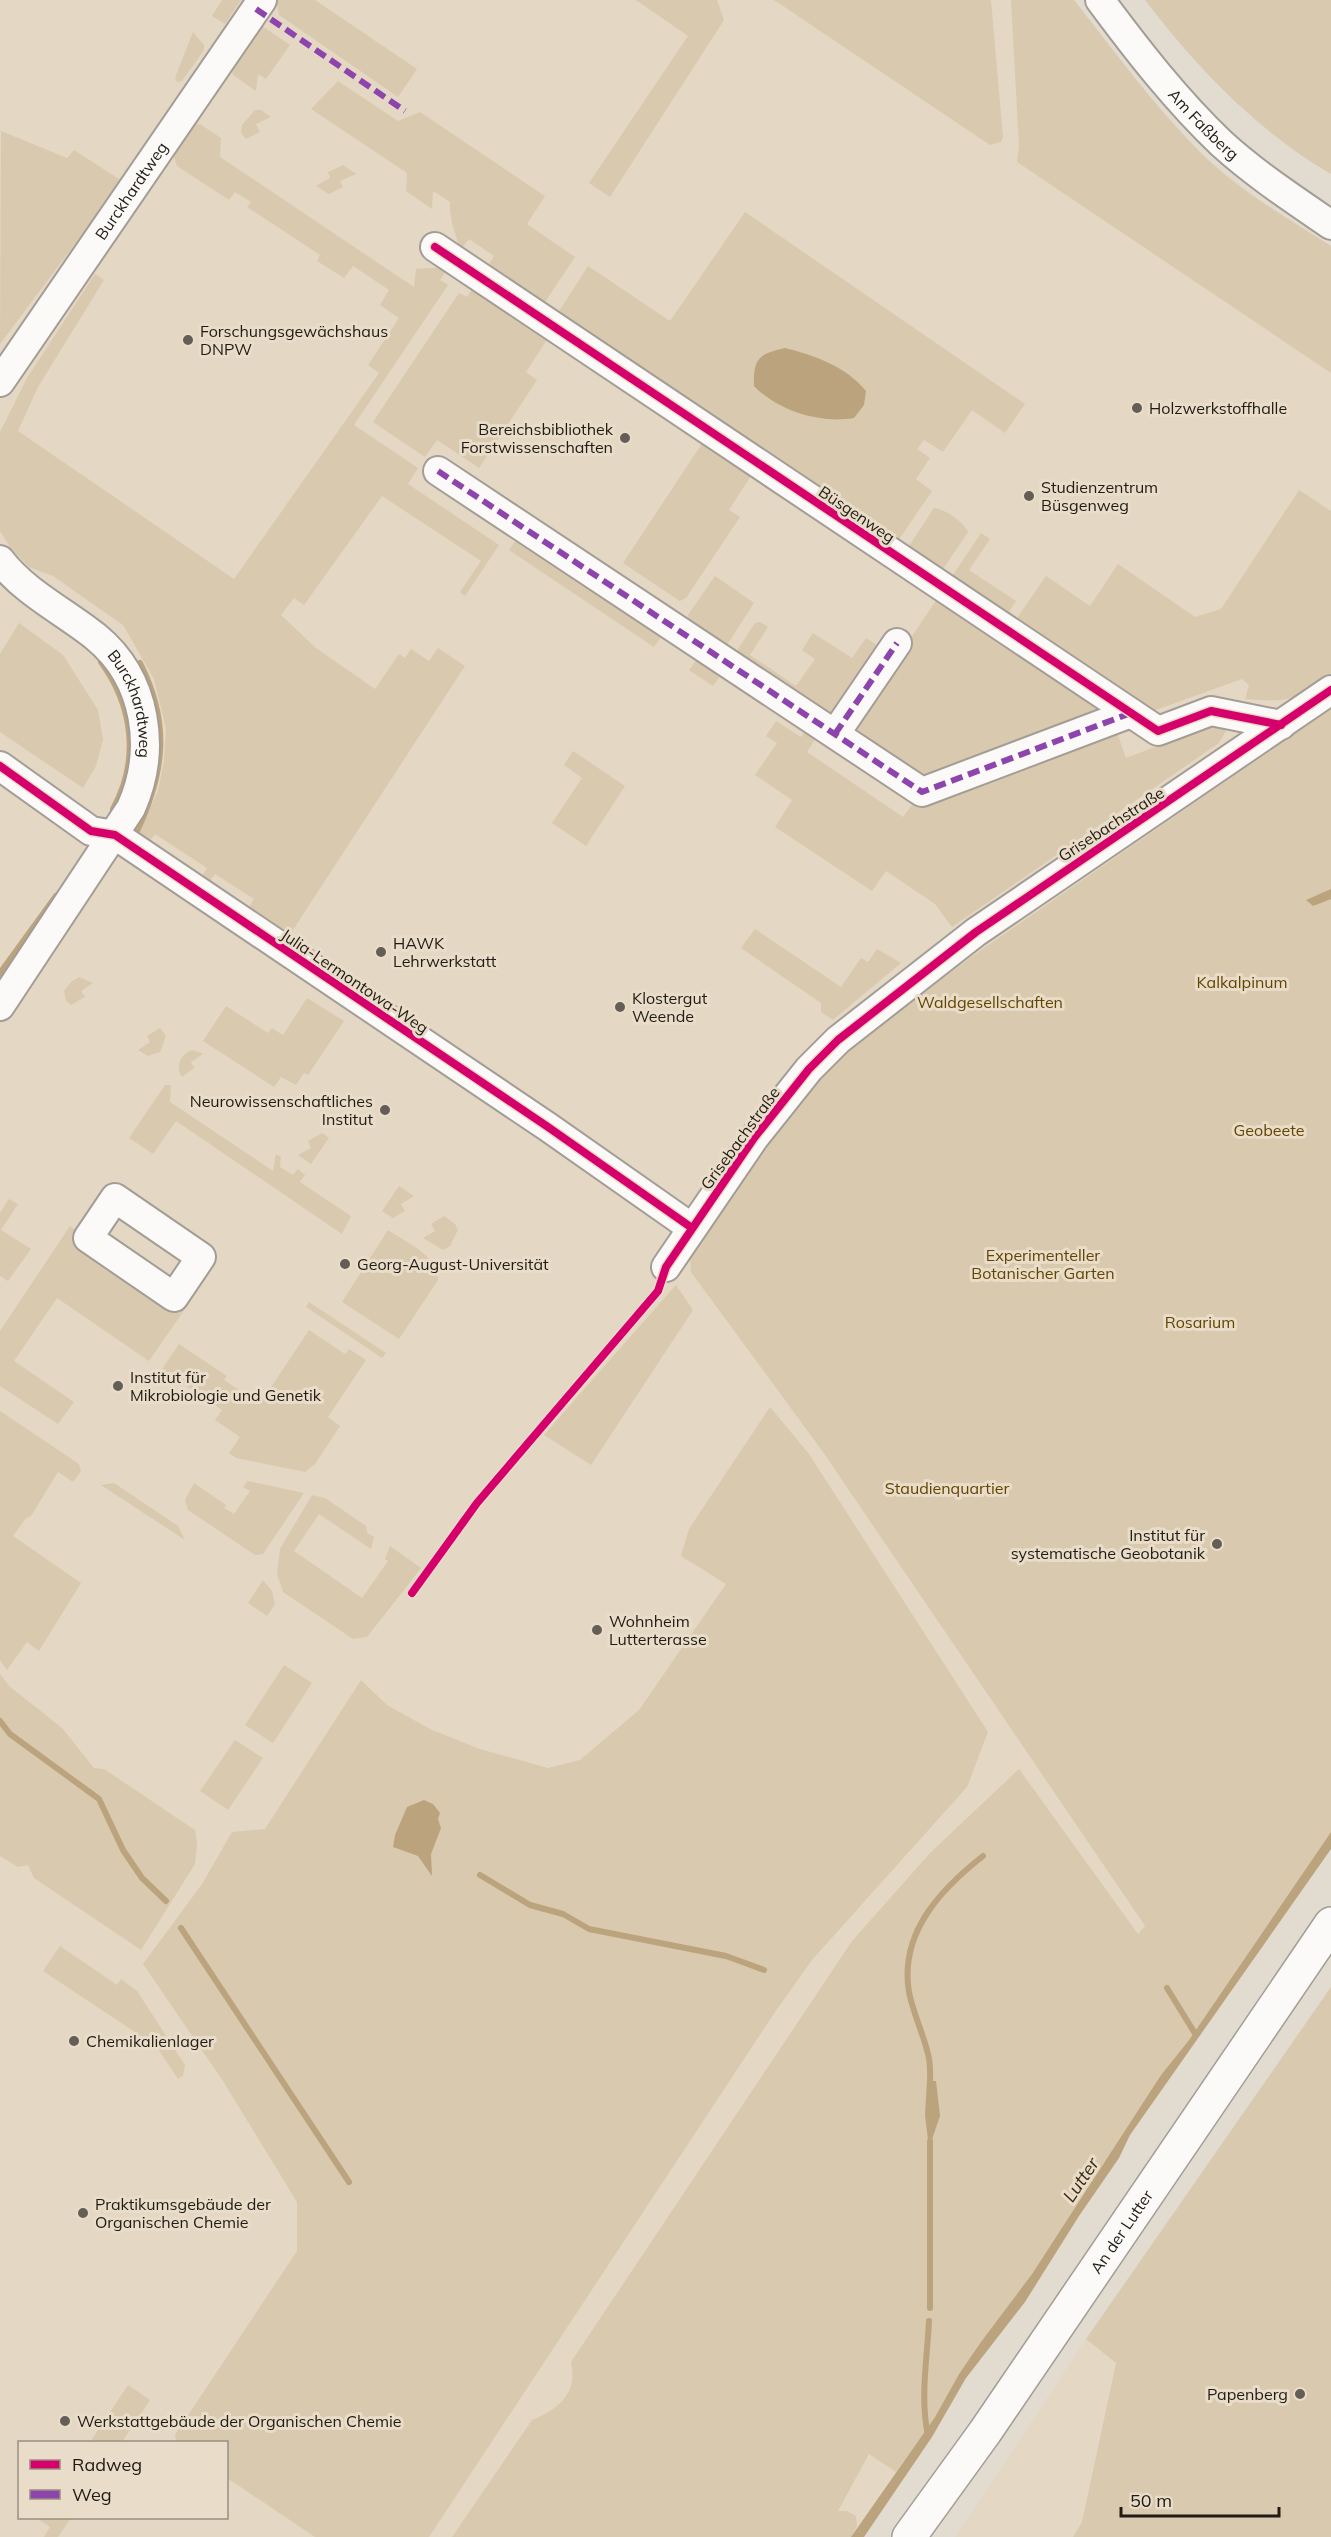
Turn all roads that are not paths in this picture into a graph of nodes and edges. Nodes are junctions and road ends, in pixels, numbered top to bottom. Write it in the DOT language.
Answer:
graph roads {
  1 [pos="262,0"];
  2 [pos="1100,0"];
  3 [pos="1331,225"];
  4 [pos="435,247"];
  5 [pos="0,382"];
  6 [pos="438,471"];
  7 [pos="0,560"];
  8 [pos="897,643"];
  9 [pos="1331,690"];
  10 [pos="1131,713"];
  11 [pos="1281,725"];
  12 [pos="835,734"];
  13 [pos="0,766"];
  14 [pos="115,834"];
  15 [pos="0,1006"];
  16 [pos="692,1228"];
  17 [pos="666,1267"];
  18 [pos="1331,1924"];
  19 [pos="909,2537"];
  1 -- 5 [label="street, Burckhardtweg"];
  2 -- 3 [label="street, Am Faßberg"];
  4 -- 10 [label="street, Büsgenweg"];
  6 -- 12 [label="street"];
  7 -- 14 [label="street, Burckhardtweg"];
  8 -- 12 [label="street"];
  9 -- 11 [label="street, Grisebachstraße"];
  10 -- 11 [label="street, Büsgenweg"];
  10 -- 12 [label="street"];
  11 -- 16 [label="street, Grisebachstraße"];
  13 -- 14 [label="street, Julia-Lermontowa-Weg"];
  14 -- 15 [label="street, Burckhardtweg"];
  14 -- 16 [label="street, Julia-Lermontowa-Weg"];
  16 -- 17 [label="street, Grisebachstraße"];
  18 -- 19 [label="main road, An der Lutter"];
}
